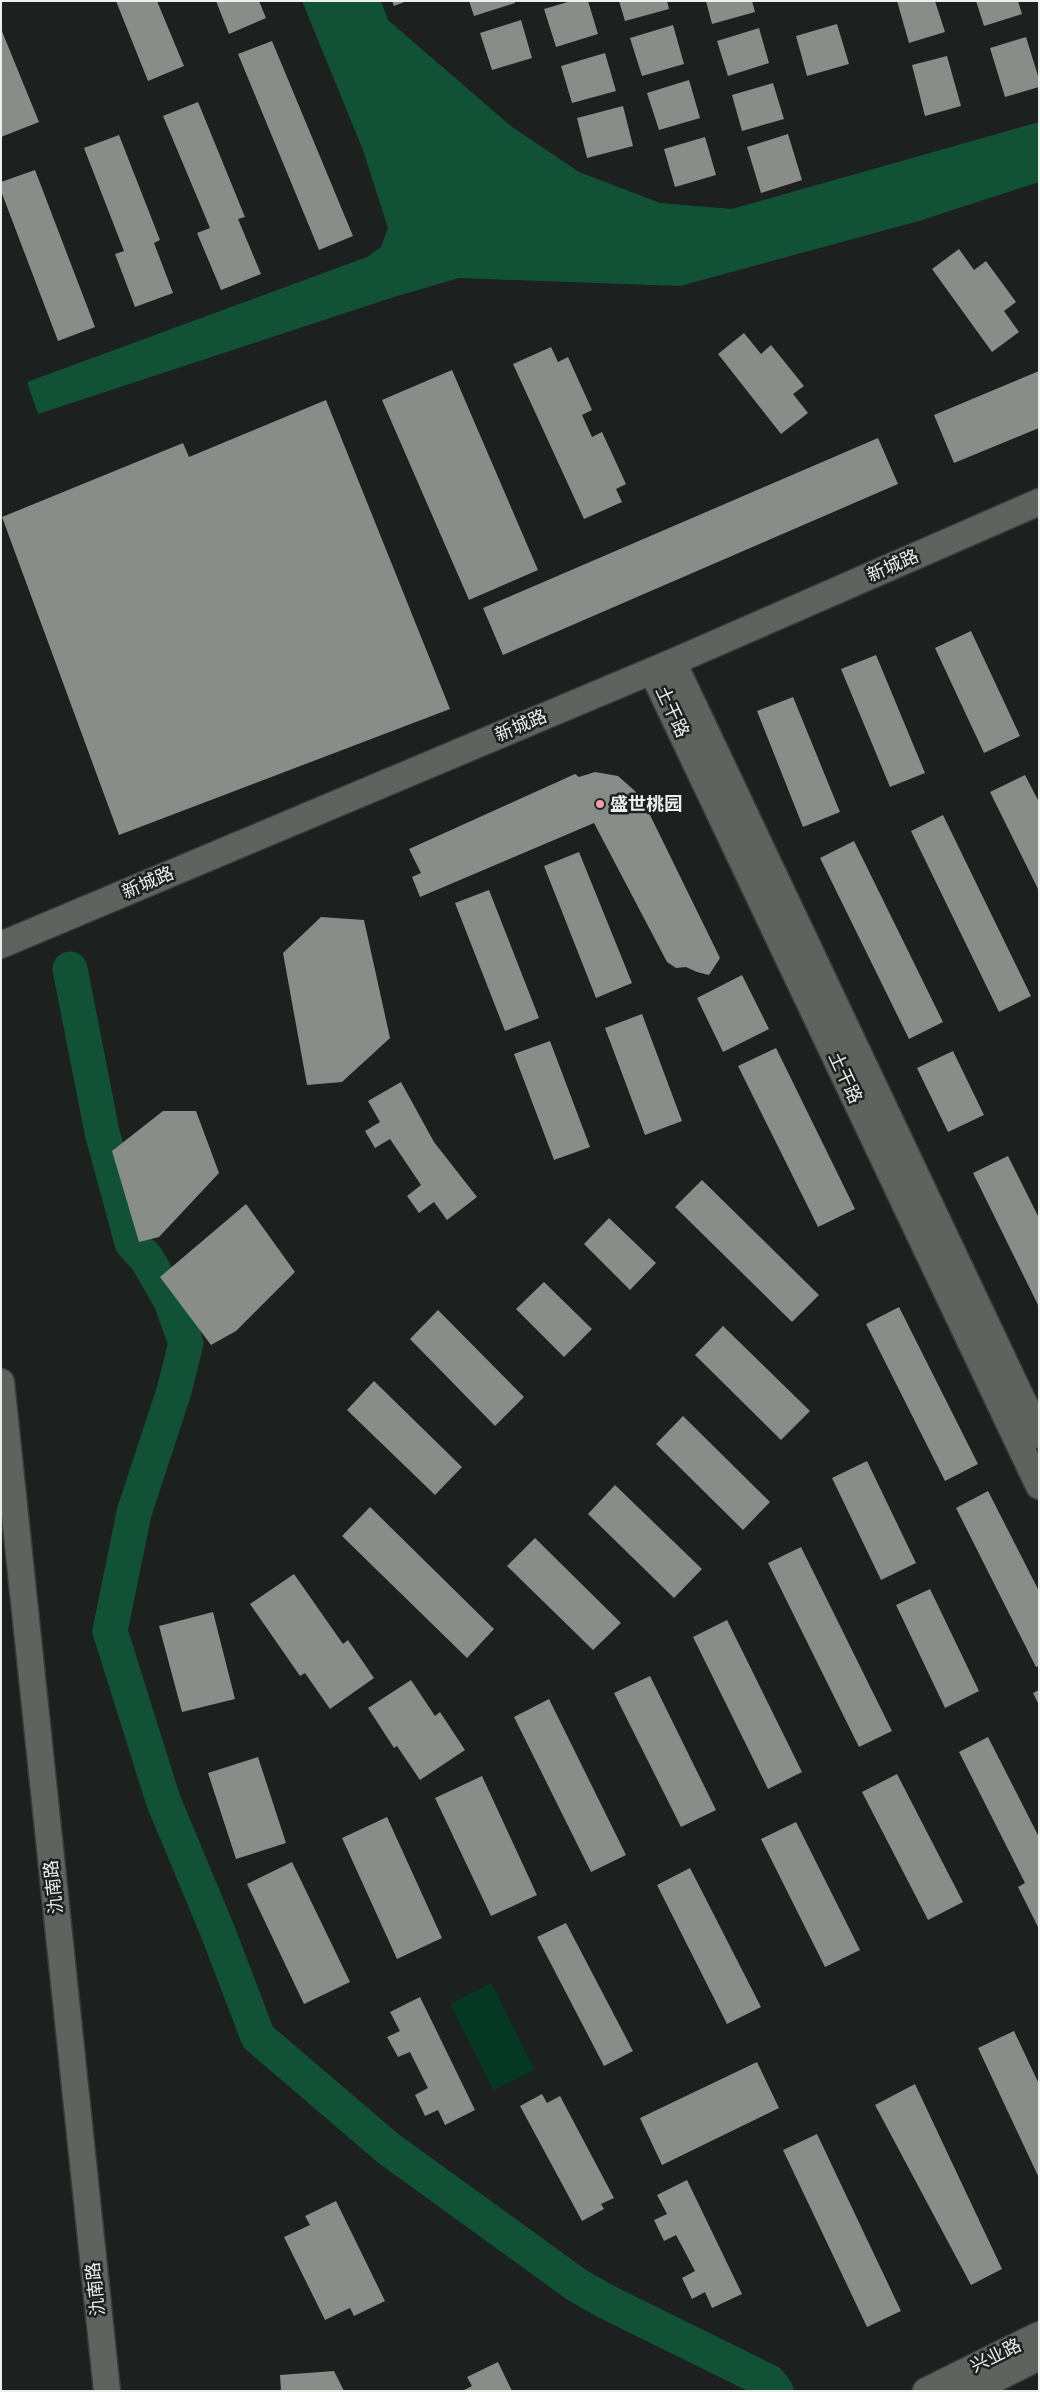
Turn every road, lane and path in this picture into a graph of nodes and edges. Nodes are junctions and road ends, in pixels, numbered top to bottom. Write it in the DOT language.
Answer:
graph roads {
  1 [pos="1039,502"];
  2 [pos="662,666"];
  3 [pos="1,945"];
  4 [pos="1,1382"];
  5 [pos="1039,1435"];
  6 [pos="1039,1486"];
  7 [pos="1039,2335"];
  8 [pos="1039,2357"];
  9 [pos="107,2391"];
  10 [pos="926,2391"];
  11 [pos="971,2391"];
  1 -- 2 [label="street, 新城路"];
  2 -- 3 [label="street, 新城路"];
  2 -- 5 [label="street, 土干路"];
  2 -- 6 [label="street, 土干路"];
  4 -- 9 [label="street, 氿南路"];
  7 -- 10 [label="street, 兴业路"];
  8 -- 11 [label="street, 兴业路"];
}
